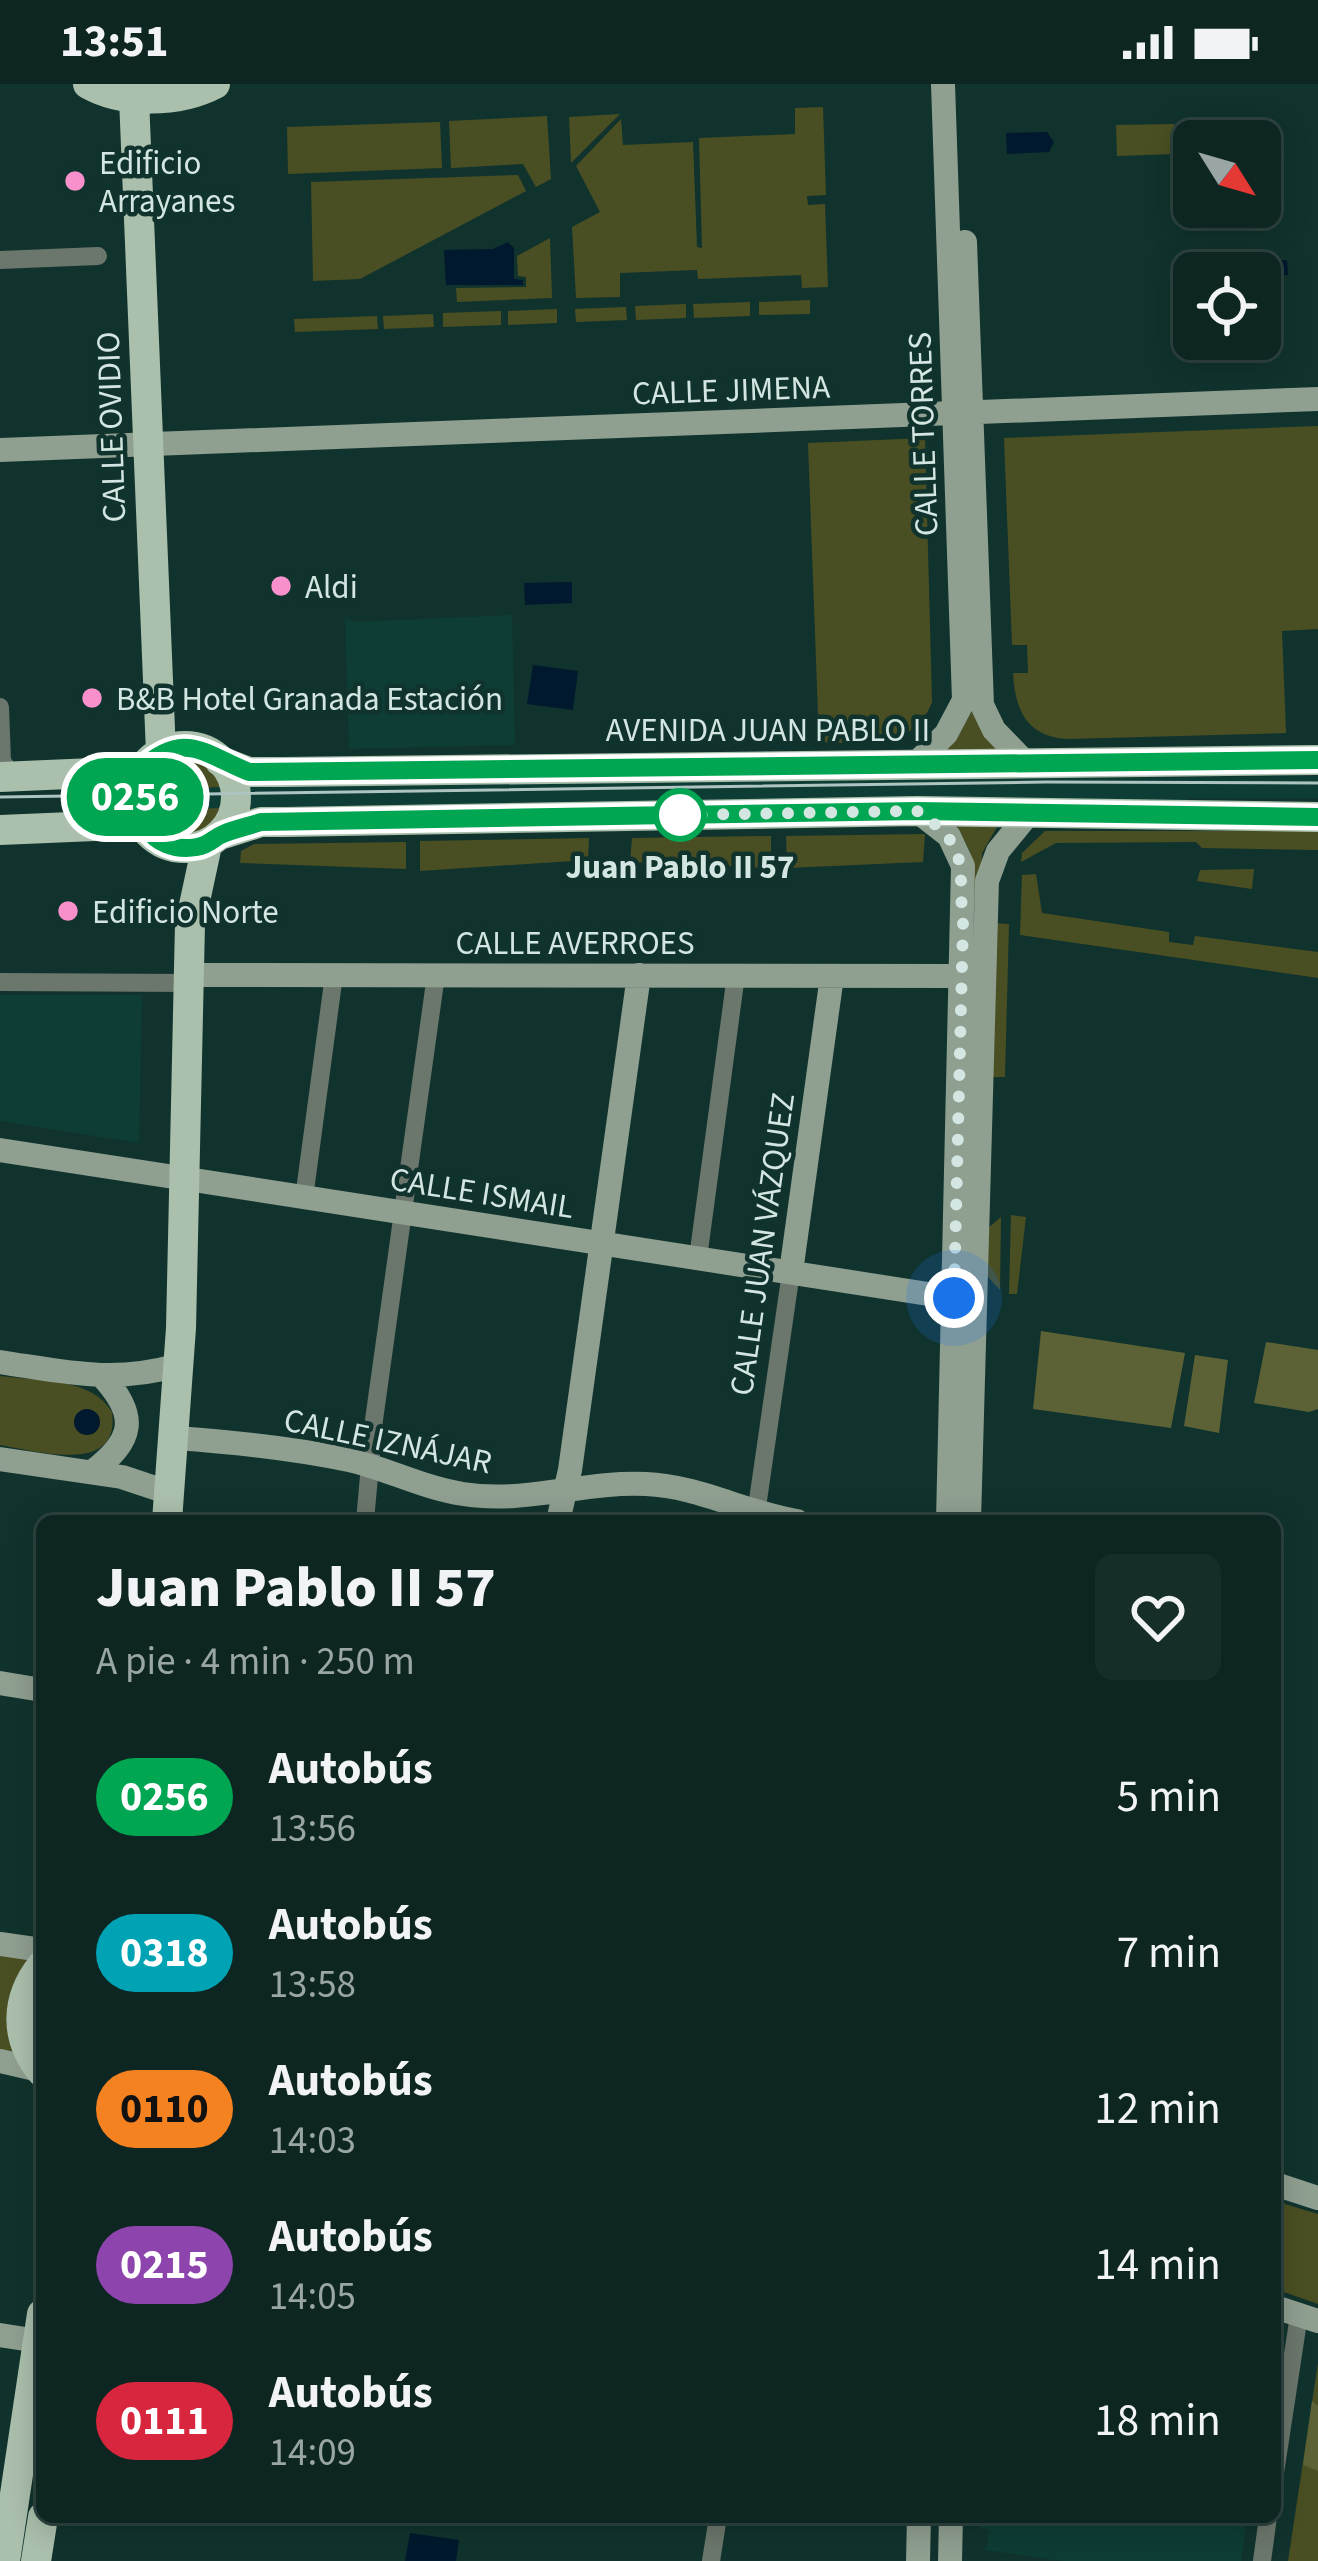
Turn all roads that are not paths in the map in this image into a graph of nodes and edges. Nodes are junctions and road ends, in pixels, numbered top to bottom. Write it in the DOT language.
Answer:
graph roads {
  1 [pos="88,84"];
  2 [pos="215,84"];
  3 [pos="943,84"];
  4 [pos="958,84"];
  5 [pos="134,98"];
  6 [pos="98,256"];
  7 [pos="0,260"];
  8 [pos="1318,400"];
  9 [pos="963,413"];
  10 [pos="146,443"];
  11 [pos="0,450"];
  12 [pos="0,707"];
  13 [pos="220,760"];
  14 [pos="1318,760"];
  15 [pos="150,762"];
  16 [pos="914,764"];
  17 [pos="1026,764"];
  18 [pos="6,777"];
  19 [pos="917,811"];
  20 [pos="1030,812"];
  21 [pos="1318,817"];
  22 [pos="142,824"];
  23 [pos="0,830"];
  24 [pos="214,840"];
  25 [pos="169,847"];
  26 [pos="190,924"];
  27 [pos="334,975"];
  28 [pos="436,975"];
  29 [pos="639,975"];
  30 [pos="736,975"];
  31 [pos="832,976"];
  32 [pos="961,976"];
  33 [pos="189,979"];
  34 [pos="0,982"];
  35 [pos="0,1150"];
  36 [pos="184,1180"];
  37 [pos="304,1198"];
  38 [pos="403,1213"];
  39 [pos="602,1243"];
  40 [pos="698,1258"];
  41 [pos="791,1272"];
  42 [pos="954,1298"];
  43 [pos="0,1362"];
  44 [pos="179,1365"];
  45 [pos="102,1376"];
  46 [pos="175,1438"];
  47 [pos="0,1459"];
  48 [pos="370,1466"];
  49 [pos="92,1472"];
  50 [pos="565,1491"];
  51 [pos="168,1507"];
  52 [pos="366,1515"];
  53 [pos="559,1515"];
  54 [pos="748,1515"];
  55 [pos="755,1515"];
  56 [pos="948,1515"];
  57 [pos="969,1515"];
  58 [pos="0,1683"];
  59 [pos="36,1689"];
  60 [pos="0,1944"];
  61 [pos="36,1949"];
  62 [pos="36,1973"];
  63 [pos="0,2061"];
  64 [pos="36,2064"];
  65 [pos="36,2070"];
  66 [pos="1281,2186"];
  67 [pos="1318,2198"];
  68 [pos="1297,2314"];
  69 [pos="36,2328"];
  70 [pos="0,2336"];
  71 [pos="36,2354"];
  72 [pos="1281,2430"];
  73 [pos="42,2523"];
  74 [pos="717,2523"];
  75 [pos="920,2523"];
  76 [pos="951,2523"];
  77 [pos="1267,2523"];
  78 [pos="5,2561"];
  79 [pos="36,2561"];
  80 [pos="711,2561"];
  81 [pos="919,2561"];
  82 [pos="950,2561"];
  83 [pos="1262,2561"];
  1 -- 5 [label="main road"];
  2 -- 5 [label="main road"];
  3 -- 9 [label="street, CALLE TORRES"];
  4 -- 9 [label="street, CALLE TORRES"];
  5 -- 10 [label="main road, CALLE OVIDIO"];
  6 -- 7 [label="street"];
  8 -- 9 [label="street, CALLE JIMENA"];
  9 -- 10 [label="street, CALLE JIMENA"];
  9 -- 16 [label="street, CALLE TORRES"];
  9 -- 17 [label="street, CALLE TORRES"];
  10 -- 11 [label="street, CALLE JIMENA"];
  10 -- 15 [label="main road, CALLE OVIDIO"];
  12 -- 18 [label="street"];
  13 -- 15 [label="main road"];
  13 -- 16 [label="main road, AVENIDA JUAN PABLO II"];
  13 -- 24 [label="main road"];
  14 -- 17 [label="main road, AVENIDA JUAN PABLO II"];
  15 -- 18 [label="main road"];
  15 -- 22 [label="main road"];
  16 -- 17 [label="main road, AVENIDA JUAN PABLO II"];
  19 -- 20 [label="main road"];
  19 -- 24 [label="main road"];
  19 -- 32 [label="street"];
  20 -- 21 [label="main road"];
  20 -- 57 [label="street"];
  22 -- 23 [label="main road"];
  22 -- 25 [label="main road"];
  24 -- 25 [label="main road"];
  24 -- 26 [label="main road"];
  25 -- 26 [label="main road"];
  26 -- 33 [label="main road"];
  27 -- 28 [label="street, CALLE AVERROES"];
  27 -- 33 [label="street, CALLE AVERROES"];
  27 -- 37 [label="street"];
  28 -- 29 [label="street, CALLE AVERROES"];
  28 -- 38 [label="street"];
  29 -- 30 [label="street, CALLE AVERROES"];
  29 -- 39 [label="street"];
  30 -- 31 [label="street, CALLE AVERROES"];
  30 -- 40 [label="street"];
  31 -- 32 [label="street, CALLE AVERROES"];
  31 -- 41 [label="street, CALLE JUAN VÁZQUEZ"];
  32 -- 42 [label="street"];
  33 -- 34 [label="street, CALLE AVERROES"];
  33 -- 36 [label="main road"];
  35 -- 36 [label="street, CALLE ISMAIL"];
  36 -- 37 [label="street, CALLE ISMAIL"];
  36 -- 44 [label="main road"];
  37 -- 38 [label="street, CALLE ISMAIL"];
  38 -- 39 [label="street, CALLE ISMAIL"];
  38 -- 48 [label="street"];
  39 -- 40 [label="street, CALLE ISMAIL"];
  39 -- 50 [label="street"];
  40 -- 41 [label="street, CALLE ISMAIL"];
  41 -- 42 [label="street, CALLE ISMAIL"];
  41 -- 55 [label="street, CALLE JUAN VÁZQUEZ"];
  42 -- 56 [label="street"];
  43 -- 45 [label="street"];
  44 -- 45 [label="street"];
  44 -- 46 [label="main road"];
  45 -- 49 [label="street"];
  46 -- 48 [label="street, CALLE IZNÁJAR"];
  46 -- 51 [label="main road"];
  47 -- 49 [label="street"];
  48 -- 50 [label="street, CALLE IZNÁJAR"];
  48 -- 52 [label="street"];
  49 -- 51 [label="street"];
  50 -- 53 [label="street"];
  50 -- 54 [label="street, CALLE IZNÁJAR"];
  58 -- 59 [label="street"];
  60 -- 61 [label="street"];
  62 -- 64 [label="main road"];
  63 -- 65 [label="street"];
  66 -- 67 [label="street"];
  68 -- 72 [label="street"];
  69 -- 70 [label="street"];
  71 -- 78 [label="main road"];
  73 -- 79 [label="main road"];
  74 -- 80 [label="street"];
  75 -- 81 [label="street"];
  76 -- 82 [label="street"];
  77 -- 83 [label="street"];
}
